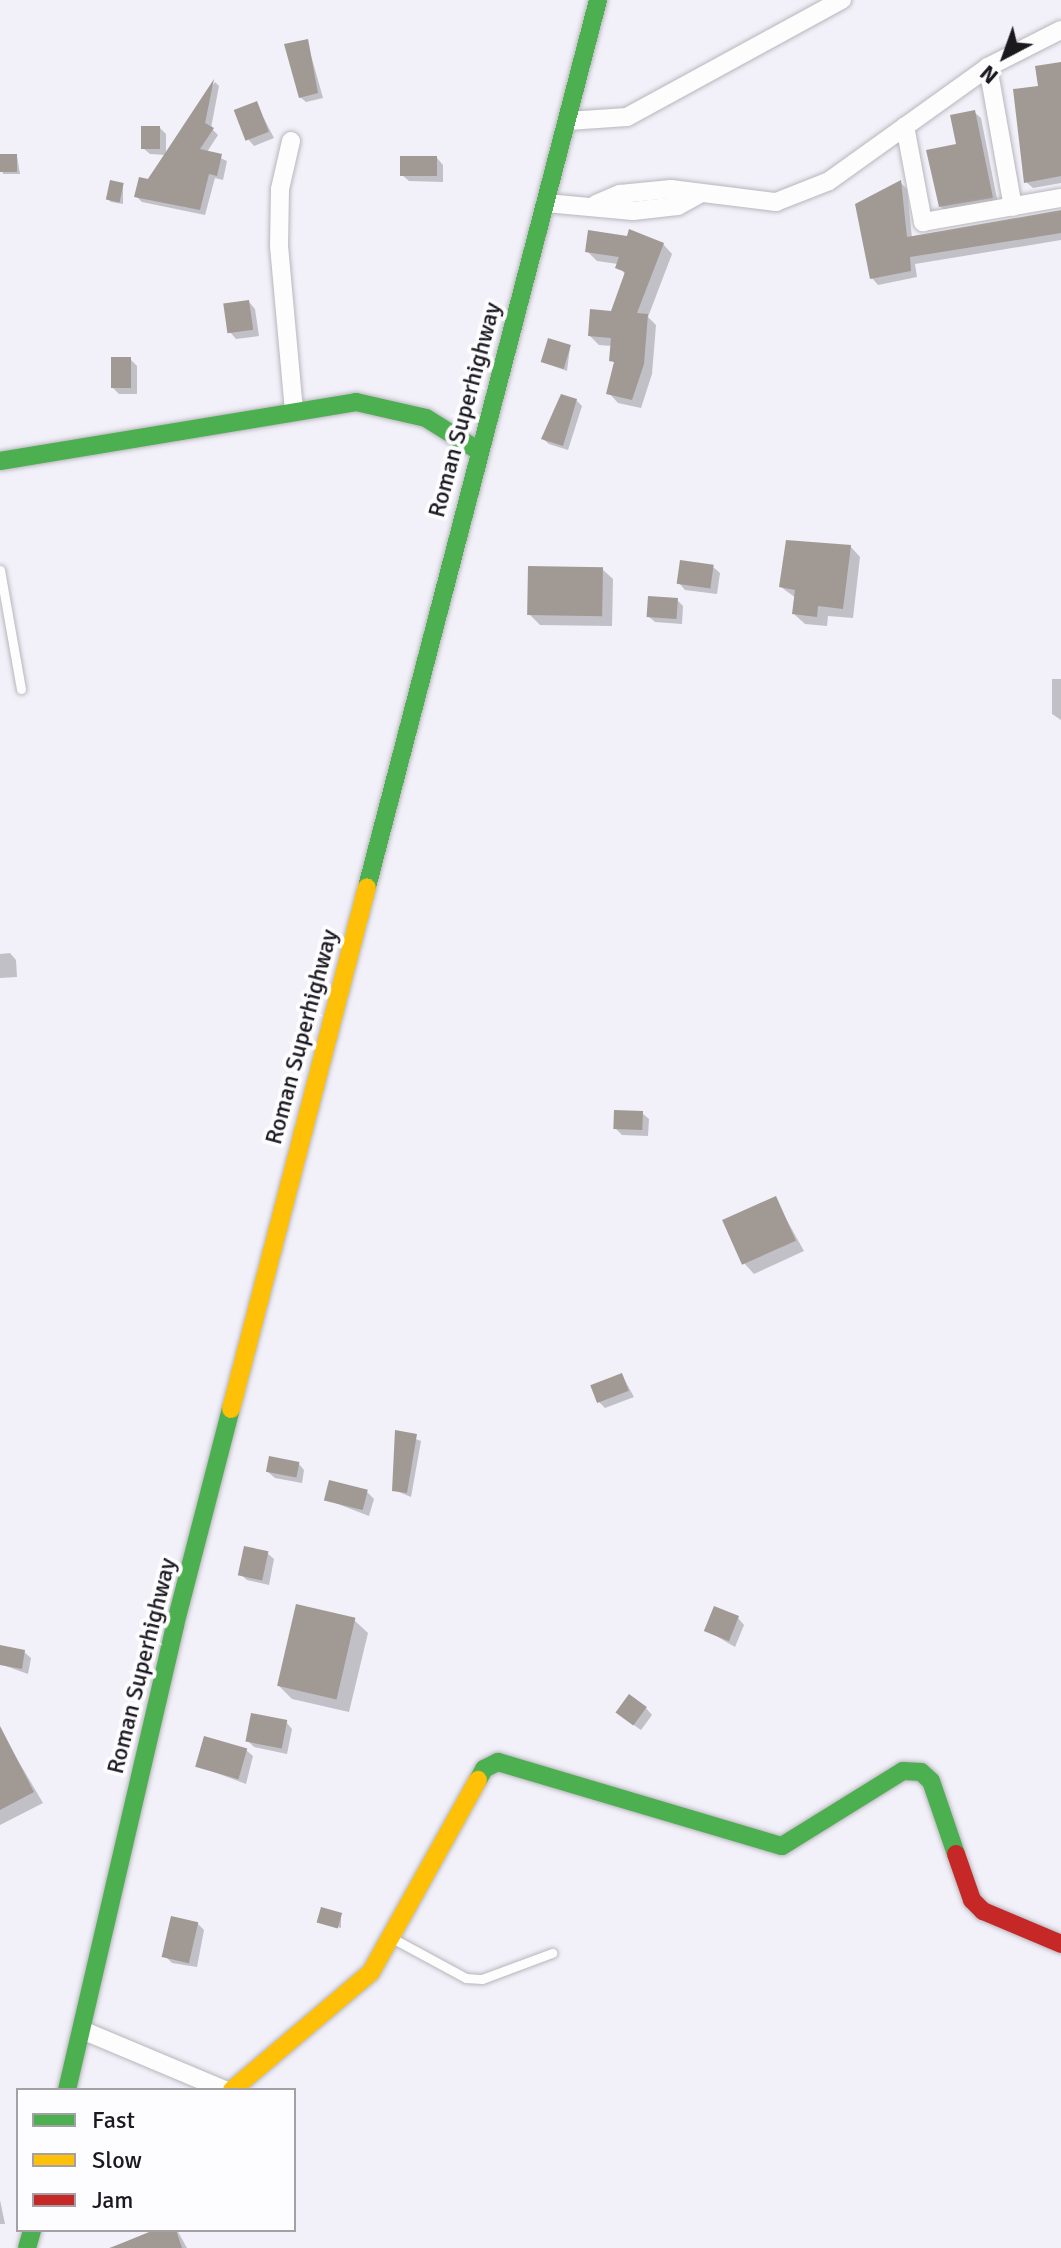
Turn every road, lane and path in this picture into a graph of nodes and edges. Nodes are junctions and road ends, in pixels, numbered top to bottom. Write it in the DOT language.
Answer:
graph roads {
  1 [pos="598,0"];
  2 [pos="842,0"];
  3 [pos="1061,30"];
  4 [pos="988,67"];
  5 [pos="568,121"];
  6 [pos="905,126"];
  7 [pos="291,141"];
  8 [pos="1061,198"];
  9 [pos="546,203"];
  10 [pos="1013,207"];
  11 [pos="294,410"];
  12 [pos="479,451"];
  13 [pos="0,461"];
  14 [pos="0,570"];
  15 [pos="21,689"];
  16 [pos="392,1938"];
  17 [pos="1061,1944"];
  18 [pos="552,1953"];
  19 [pos="82,2030"];
  20 [pos="68,2088"];
  21 [pos="220,2088"];
  22 [pos="234,2088"];
  1 -- 5 [label="main road, Roman Superhighway"];
  2 -- 5 [label="street"];
  3 -- 4 [label="street"];
  4 -- 6 [label="street"];
  4 -- 10 [label="street"];
  5 -- 9 [label="main road, Roman Superhighway"];
  6 -- 9 [label="street"];
  6 -- 10 [label="street"];
  7 -- 11 [label="street"];
  8 -- 10 [label="street"];
  9 -- 12 [label="main road, Roman Superhighway"];
  11 -- 12 [label="main road"];
  11 -- 13 [label="main road"];
  12 -- 19 [label="main road, Roman Superhighway"];
  14 -- 15 [label="lane"];
  16 -- 17 [label="main road"];
  16 -- 18 [label="lane"];
  16 -- 22 [label="main road"];
  19 -- 20 [label="main road, Roman Superhighway"];
  19 -- 21 [label="street"];
}
